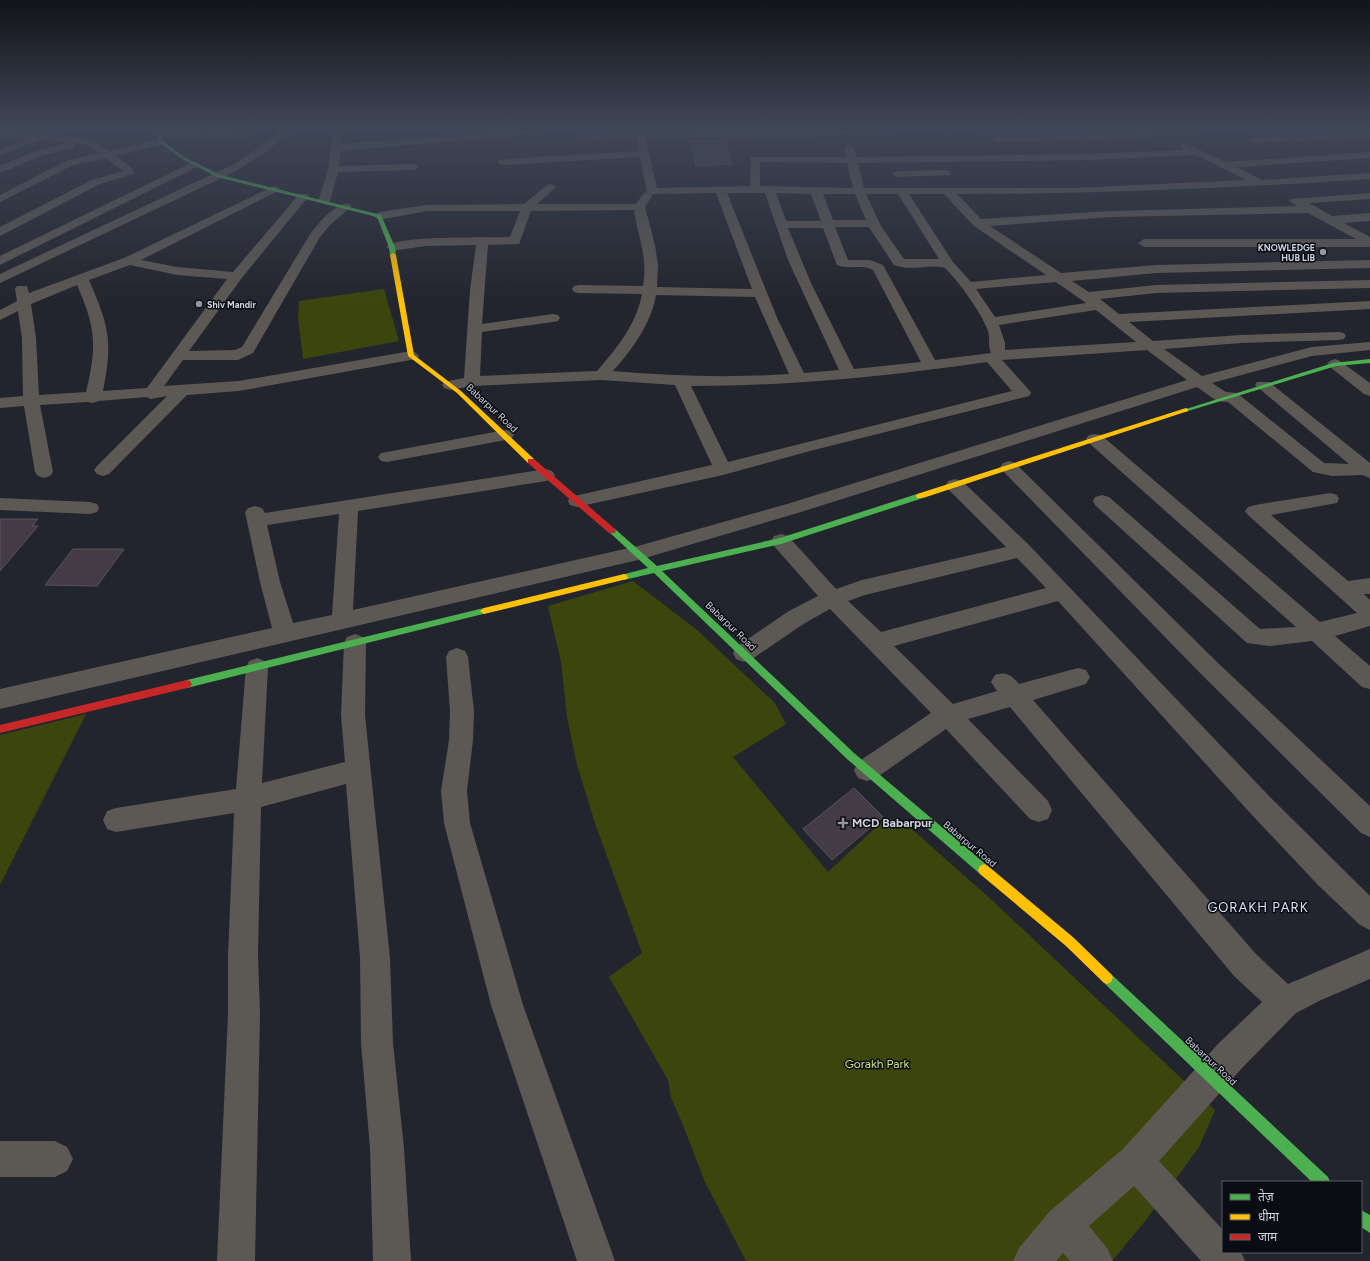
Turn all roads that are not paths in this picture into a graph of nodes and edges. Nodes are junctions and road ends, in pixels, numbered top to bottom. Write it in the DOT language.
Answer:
graph roads {
  1 [pos="27,185"];
  2 [pos="91,185"];
  3 [pos="153,185"];
  4 [pos="198,185"];
  5 [pos="258,185"];
  6 [pos="334,185"];
  7 [pos="651,185"];
  8 [pos="755,185"];
  9 [pos="859,185"];
  10 [pos="947,185"];
  11 [pos="1068,185"];
  12 [pos="1239,185"];
  13 [pos="1264,185"];
  14 [pos="551,187"];
  15 [pos="274,189"];
  16 [pos="755,189"];
  17 [pos="769,189"];
  18 [pos="720,190"];
  19 [pos="652,191"];
  20 [pos="816,191"];
  21 [pos="858,191"];
  22 [pos="1073,191"];
  23 [pos="902,192"];
  24 [pos="949,192"];
  25 [pos="303,196"];
  26 [pos="1370,196"];
  27 [pos="1288,198"];
  28 [pos="0,199"];
  29 [pos="324,202"];
  30 [pos="346,206"];
  31 [pos="527,207"];
  32 [pos="639,207"];
  33 [pos="1311,209"];
  34 [pos="379,216"];
  35 [pos="1370,217"];
  36 [pos="1330,220"];
  37 [pos="978,223"];
  38 [pos="827,224"];
  39 [pos="874,224"];
  40 [pos="782,225"];
  41 [pos="0,232"];
  42 [pos="479,242"];
  43 [pos="1370,242"];
  44 [pos="1144,243"];
  45 [pos="392,247"];
  46 [pos="0,261"];
  47 [pos="129,261"];
  48 [pos="948,264"];
  49 [pos="1370,264"];
  50 [pos="2,276"];
  51 [pos="236,276"];
  52 [pos="1057,278"];
  53 [pos="82,280"];
  54 [pos="1370,284"];
  55 [pos="966,286"];
  56 [pos="579,289"];
  57 [pos="651,291"];
  58 [pos="761,294"];
  59 [pos="1085,297"];
  60 [pos="24,302"];
  61 [pos="1099,305"];
  62 [pos="1370,305"];
  63 [pos="0,316"];
  64 [pos="553,318"];
  65 [pos="1115,318"];
  66 [pos="992,327"];
  67 [pos="475,329"];
  68 [pos="1370,336"];
  69 [pos="1152,346"];
  70 [pos="1370,346"];
  71 [pos="178,356"];
  72 [pos="411,356"];
  73 [pos="995,356"];
  74 [pos="1370,361"];
  75 [pos="1336,364"];
  76 [pos="931,366"];
  77 [pos="848,373"];
  78 [pos="601,374"];
  79 [pos="798,376"];
  80 [pos="472,381"];
  81 [pos="681,381"];
  82 [pos="1200,381"];
  83 [pos="450,385"];
  84 [pos="1263,385"];
  85 [pos="1370,391"];
  86 [pos="181,392"];
  87 [pos="151,394"];
  88 [pos="1227,397"];
  89 [pos="93,398"];
  90 [pos="31,402"];
  91 [pos="0,404"];
  92 [pos="505,435"];
  93 [pos="1095,439"];
  94 [pos="387,456"];
  95 [pos="1009,467"];
  96 [pos="723,468"];
  97 [pos="103,470"];
  98 [pos="1369,470"];
  99 [pos="44,472"];
  100 [pos="546,475"];
  101 [pos="955,485"];
  102 [pos="1330,499"];
  103 [pos="577,501"];
  104 [pos="1102,501"];
  105 [pos="0,504"];
  106 [pos="349,505"];
  107 [pos="90,508"];
  108 [pos="781,541"];
  109 [pos="1022,550"];
  110 [pos="638,553"];
  111 [pos="657,570"];
  112 [pos="1370,586"];
  113 [pos="1344,589"];
  114 [pos="1062,592"];
  115 [pos="832,598"];
  116 [pos="1370,612"];
  117 [pos="1370,618"];
  118 [pos="349,632"];
  119 [pos="1315,632"];
  120 [pos="285,634"];
  121 [pos="876,642"];
  122 [pos="744,653"];
  123 [pos="458,657"];
  124 [pos="257,666"];
  125 [pos="1078,677"];
  126 [pos="1370,680"];
  127 [pos="1008,689"];
  128 [pos="0,699"];
  129 [pos="948,715"];
  130 [pos="0,729"];
  131 [pos="357,770"];
  132 [pos="867,770"];
  133 [pos="248,799"];
  134 [pos="1039,810"];
  135 [pos="116,820"];
  136 [pos="1370,824"];
  137 [pos="1370,915"];
  138 [pos="1370,964"];
  139 [pos="1285,1002"];
  140 [pos="1211,1076"];
  141 [pos="0,1158"];
  142 [pos="55,1159"];
  143 [pos="1135,1161"];
  144 [pos="1322,1181"];
  145 [pos="1362,1218"];
  146 [pos="1063,1224"];
  147 [pos="1370,1225"];
  148 [pos="236,1261"];
  149 [pos="392,1261"];
  150 [pos="596,1261"];
  151 [pos="1032,1261"];
  152 [pos="1094,1261"];
  153 [pos="1226,1261"];
  1 -- 28 [label="street"];
  2 -- 41 [label="street"];
  3 -- 46 [label="street"];
  4 -- 50 [label="street"];
  5 -- 15 [label="street"];
  6 -- 29 [label="street"];
  7 -- 19 [label="street"];
  8 -- 16 [label="street"];
  9 -- 21 [label="street"];
  10 -- 24 [label="street"];
  11 -- 22 [label="street"];
  12 -- 22 [label="street"];
  13 -- 27 [label="street"];
  14 -- 31 [label="street"];
  15 -- 25 [label="street"];
  15 -- 47 [label="street"];
  16 -- 17 [label="street"];
  16 -- 18 [label="street"];
  17 -- 20 [label="street"];
  17 -- 40 [label="street"];
  18 -- 19 [label="street"];
  18 -- 58 [label="street"];
  19 -- 32 [label="street"];
  20 -- 21 [label="street"];
  20 -- 38 [label="street"];
  21 -- 23 [label="street"];
  21 -- 39 [label="street"];
  22 -- 24 [label="street"];
  23 -- 24 [label="street"];
  23 -- 48 [label="street"];
  24 -- 37 [label="street"];
  25 -- 29 [label="street"];
  25 -- 51 [label="street"];
  26 -- 27 [label="street"];
  27 -- 33 [label="street"];
  29 -- 30 [label="street"];
  30 -- 34 [label="street"];
  30 -- 71 [label="street"];
  31 -- 32 [label="street"];
  31 -- 34 [label="street"];
  31 -- 42 [label="street"];
  32 -- 57 [label="street"];
  33 -- 36 [label="street"];
  33 -- 37 [label="street"];
  34 -- 45 [label="street"];
  35 -- 36 [label="street"];
  36 -- 43 [label="street"];
  37 -- 52 [label="street"];
  38 -- 39 [label="street"];
  38 -- 40 [label="street"];
  38 -- 76 [label="street"];
  39 -- 48 [label="street"];
  40 -- 77 [label="street"];
  42 -- 45 [label="street"];
  42 -- 67 [label="street"];
  43 -- 44 [label="street"];
  45 -- 72 [label="street"];
  47 -- 51 [label="street"];
  47 -- 53 [label="street"];
  48 -- 55 [label="street"];
  49 -- 52 [label="street"];
  50 -- 60 [label="street"];
  51 -- 71 [label="street"];
  52 -- 55 [label="street"];
  52 -- 59 [label="street"];
  53 -- 60 [label="street"];
  53 -- 89 [label="street"];
  54 -- 59 [label="street"];
  55 -- 66 [label="street"];
  56 -- 57 [label="street"];
  57 -- 58 [label="street"];
  57 -- 78 [label="street"];
  58 -- 79 [label="street"];
  59 -- 61 [label="street"];
  60 -- 63 [label="street"];
  60 -- 90 [label="street"];
  61 -- 65 [label="street"];
  61 -- 66 [label="street"];
  62 -- 65 [label="street"];
  64 -- 67 [label="street"];
  65 -- 69 [label="street"];
  66 -- 73 [label="street"];
  67 -- 80 [label="street"];
  68 -- 69 [label="street"];
  69 -- 73 [label="street"];
  69 -- 82 [label="street"];
  70 -- 82 [label="street"];
  71 -- 87 [label="street"];
  72 -- 83 [label="street, Babarpur Road"];
  72 -- 86 [label="street"];
  73 -- 76 [label="street"];
  73 -- 96 [label="street"];
  74 -- 75 [label="street"];
  75 -- 84 [label="street"];
  75 -- 85 [label="street"];
  76 -- 77 [label="street"];
  77 -- 79 [label="street"];
  78 -- 80 [label="street"];
  78 -- 81 [label="street"];
  79 -- 81 [label="street"];
  80 -- 83 [label="street"];
  81 -- 96 [label="street"];
  82 -- 88 [label="street"];
  82 -- 110 [label="street"];
  83 -- 92 [label="street, Babarpur Road"];
  84 -- 88 [label="street"];
  84 -- 98 [label="street"];
  86 -- 87 [label="street"];
  86 -- 97 [label="street"];
  87 -- 89 [label="street"];
  88 -- 93 [label="street"];
  88 -- 98 [label="street"];
  89 -- 90 [label="street"];
  90 -- 91 [label="street"];
  90 -- 99 [label="street"];
  92 -- 94 [label="street"];
  92 -- 100 [label="street, Babarpur Road"];
  93 -- 95 [label="street"];
  93 -- 119 [label="street"];
  95 -- 101 [label="street"];
  95 -- 136 [label="street"];
  96 -- 103 [label="street"];
  100 -- 103 [label="street, Babarpur Road"];
  100 -- 106 [label="street"];
  101 -- 108 [label="street"];
  101 -- 109 [label="street"];
  102 -- 113 [label="street"];
  103 -- 110 [label="street, Babarpur Road"];
  104 -- 119 [label="street"];
  105 -- 107 [label="street"];
  106 -- 118 [label="street"];
  106 -- 120 [label="street"];
  108 -- 111 [label="street"];
  108 -- 115 [label="street"];
  109 -- 114 [label="street"];
  109 -- 115 [label="street"];
  110 -- 111 [label="street, Babarpur Road"];
  110 -- 118 [label="street"];
  111 -- 118 [label="street"];
  111 -- 122 [label="street, Babarpur Road"];
  112 -- 113 [label="street"];
  113 -- 116 [label="street"];
  114 -- 121 [label="street"];
  114 -- 137 [label="street"];
  115 -- 121 [label="street"];
  115 -- 122 [label="street"];
  117 -- 119 [label="street"];
  118 -- 120 [label="street"];
  118 -- 124 [label="street"];
  118 -- 131 [label="street"];
  119 -- 126 [label="street"];
  120 -- 128 [label="street"];
  121 -- 129 [label="street"];
  122 -- 132 [label="street, Babarpur Road"];
  123 -- 150 [label="street"];
  124 -- 130 [label="street"];
  124 -- 133 [label="street"];
  125 -- 127 [label="street"];
  127 -- 129 [label="street"];
  127 -- 139 [label="street"];
  129 -- 132 [label="street"];
  129 -- 134 [label="street"];
  131 -- 133 [label="street"];
  131 -- 149 [label="street"];
  132 -- 140 [label="street, Babarpur Road"];
  133 -- 135 [label="street"];
  133 -- 148 [label="street"];
  138 -- 139 [label="street"];
  139 -- 140 [label="street"];
  140 -- 143 [label="street"];
  140 -- 144 [label="street, Babarpur Road"];
  141 -- 142 [label="street"];
  143 -- 146 [label="street"];
  143 -- 153 [label="street"];
  145 -- 147 [label="street"];
  146 -- 151 [label="street"];
  146 -- 152 [label="street"];
}
